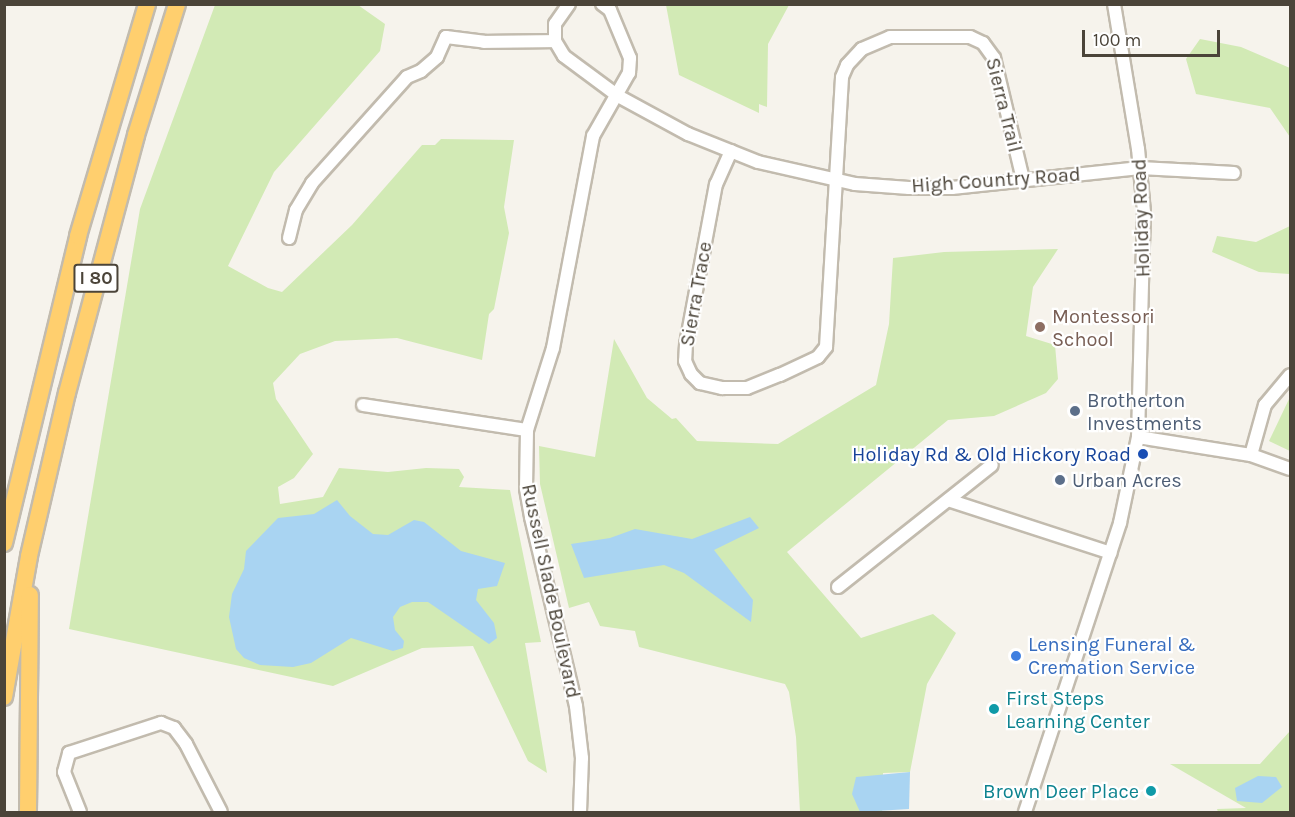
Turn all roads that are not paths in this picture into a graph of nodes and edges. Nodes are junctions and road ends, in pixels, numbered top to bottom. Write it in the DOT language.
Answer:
graph roads {
  1 [pos="147,4"];
  2 [pos="177,4"];
  3 [pos="569,4"];
  4 [pos="602,4"];
  5 [pos="1114,4"];
  6 [pos="555,41"];
  7 [pos="618,96"];
  8 [pos="731,151"];
  9 [pos="1140,168"];
  10 [pos="1234,173"];
  11 [pos="836,180"];
  12 [pos="1023,180"];
  13 [pos="290,238"];
  14 [pos="1290,375"];
  15 [pos="363,405"];
  16 [pos="527,430"];
  17 [pos="1138,437"];
  18 [pos="1251,454"];
  19 [pos="992,465"];
  20 [pos="1290,469"];
  21 [pos="948,500"];
  22 [pos="4,543"];
  23 [pos="1111,553"];
  24 [pos="29,556"];
  25 [pos="837,587"];
  26 [pos="4,696"];
  27 [pos="28,813"];
  28 [pos="80,813"];
  29 [pos="221,813"];
  30 [pos="580,813"];
  31 [pos="1025,813"];
  1 -- 22 [label="highway, I 80"];
  2 -- 24 [label="highway, I 80"];
  3 -- 6 [label="street"];
  4 -- 7 [label="street, Russell Slade Boulevard"];
  5 -- 9 [label="street, Holiday Road"];
  6 -- 7 [label="street, High Country Road"];
  6 -- 13 [label="street"];
  7 -- 8 [label="street, High Country Road"];
  7 -- 16 [label="street, Russell Slade Boulevard"];
  8 -- 11 [label="street, High Country Road"];
  8 -- 11 [label="street, Sierra Trace"];
  9 -- 10 [label="street, High Country Road"];
  9 -- 12 [label="street, High Country Road"];
  9 -- 17 [label="street, Holiday Road"];
  11 -- 12 [label="street, High Country Road"];
  11 -- 12 [label="street, Sierra Trail"];
  14 -- 18 [label="street"];
  15 -- 16 [label="street"];
  16 -- 30 [label="street, Russell Slade Boulevard"];
  17 -- 18 [label="street"];
  17 -- 23 [label="street, Holiday Road"];
  18 -- 20 [label="street"];
  19 -- 21 [label="street"];
  21 -- 23 [label="street"];
  21 -- 25 [label="street"];
  23 -- 31 [label="street, Holiday Road"];
  24 -- 26 [label="highway, I 80"];
  24 -- 27 [label="highway"];
  28 -- 29 [label="street"];
}
